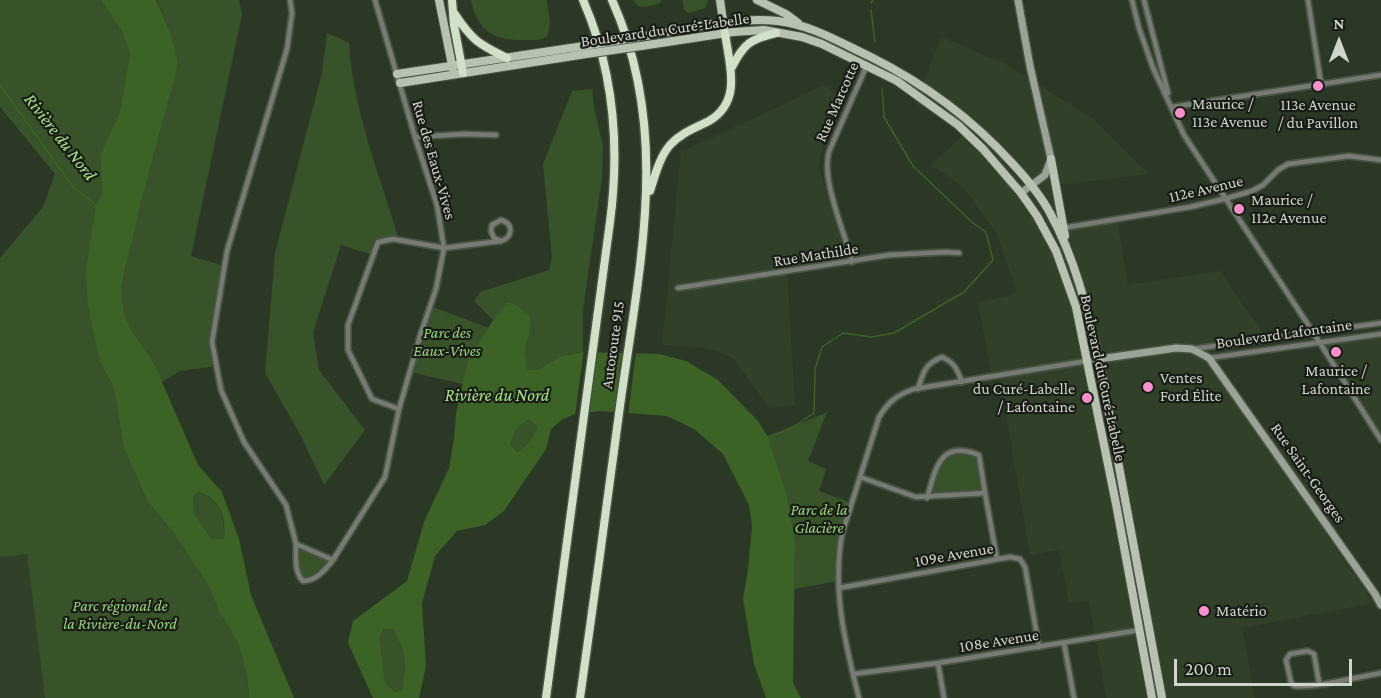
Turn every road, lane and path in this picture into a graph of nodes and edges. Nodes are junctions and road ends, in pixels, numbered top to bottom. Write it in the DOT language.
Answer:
graph roads {
  1 [pos="290,0"];
  2 [pos="375,0"];
  3 [pos="439,0"];
  4 [pos="452,0"];
  5 [pos="583,0"];
  6 [pos="612,0"];
  7 [pos="720,0"];
  8 [pos="757,0"];
  9 [pos="1018,0"];
  10 [pos="1131,0"];
  11 [pos="1144,0"];
  12 [pos="1308,0"];
  13 [pos="453,12"];
  14 [pos="801,26"];
  15 [pos="724,28"];
  16 [pos="776,33"];
  17 [pos="640,42"];
  18 [pos="507,58"];
  19 [pos="868,61"];
  20 [pos="452,66"];
  21 [pos="732,67"];
  22 [pos="463,69"];
  23 [pos="453,74"];
  24 [pos="1381,75"];
  25 [pos="399,79"];
  26 [pos="1321,84"];
  27 [pos="1172,107"];
  28 [pos="496,135"];
  29 [pos="415,136"];
  30 [pos="1052,159"];
  31 [pos="1381,160"];
  32 [pos="1031,184"];
  33 [pos="1021,193"];
  34 [pos="1224,199"];
  35 [pos="646,203"];
  36 [pos="1063,228"];
  37 [pos="501,240"];
  38 [pos="444,248"];
  39 [pos="959,253"];
  40 [pos="1070,254"];
  41 [pos="852,262"];
  42 [pos="678,288"];
  43 [pos="1381,323"];
  44 [pos="1314,333"];
  45 [pos="1381,334"];
  46 [pos="1320,343"];
  47 [pos="1192,349"];
  48 [pos="1209,358"];
  49 [pos="1099,359"];
  50 [pos="1088,361"];
  51 [pos="962,382"];
  52 [pos="918,389"];
  53 [pos="399,409"];
  54 [pos="1381,440"];
  55 [pos="860,477"];
  56 [pos="985,493"];
  57 [pos="927,498"];
  58 [pos="1126,502"];
  59 [pos="1116,504"];
  60 [pos="296,543"];
  61 [pos="997,559"];
  62 [pos="333,560"];
  63 [pos="839,588"];
  64 [pos="1381,605"];
  65 [pos="1149,629"];
  66 [pos="1139,630"];
  67 [pos="1064,643"];
  68 [pos="1039,647"];
  69 [pos="938,663"];
  70 [pos="1381,673"];
  71 [pos="853,675"];
  72 [pos="1318,683"];
  73 [pos="546,698"];
  74 [pos="580,698"];
  75 [pos="859,698"];
  76 [pos="944,698"];
  77 [pos="1074,698"];
  78 [pos="1152,698"];
  79 [pos="1162,698"];
  1 -- 60 [label="street, Rue des Eaux-Vives"];
  2 -- 25 [label="street, Rue des Eaux-Vives"];
  3 -- 20 [label="main road"];
  4 -- 13 [label="highway"];
  5 -- 73 [label="highway, Autoroute 915"];
  6 -- 35 [label="highway, Autoroute 915"];
  7 -- 15 [label="main road"];
  8 -- 14 [label="main road"];
  9 -- 30 [label="street"];
  10 -- 27 [label="street"];
  11 -- 27 [label="street"];
  12 -- 26 [label="street"];
  13 -- 18 [label="highway"];
  13 -- 22 [label="highway"];
  14 -- 15 [label="main road, Boulevard du Curé-Labelle"];
  14 -- 19 [label="main road, Boulevard du Curé-Labelle"];
  15 -- 16 [label="main road, Boulevard du Curé-Labelle"];
  15 -- 17 [label="main road, Boulevard du Curé-Labelle"];
  15 -- 21 [label="highway"];
  16 -- 19 [label="main road, Boulevard du Curé-Labelle"];
  16 -- 21 [label="highway"];
  17 -- 18 [label="main road, Boulevard du Curé-Labelle, bridge"];
  17 -- 22 [label="main road, Boulevard du Curé-Labelle, bridge"];
  18 -- 22 [label="main road, Boulevard du Curé-Labelle"];
  19 -- 32 [label="main road, Boulevard du Curé-Labelle"];
  19 -- 33 [label="main road, Boulevard du Curé-Labelle"];
  19 -- 41 [label="street, Rue Marcotte"];
  20 -- 22 [label="main road"];
  20 -- 23 [label="main road"];
  20 -- 25 [label="main road"];
  21 -- 35 [label="highway"];
  22 -- 23 [label="main road, Boulevard du Curé-Labelle"];
  23 -- 25 [label="main road, Boulevard du Curé-Labelle"];
  24 -- 26 [label="street"];
  25 -- 29 [label="street, Rue des Eaux-Vives"];
  26 -- 27 [label="street"];
  27 -- 34 [label="street"];
  28 -- 29 [label="street"];
  29 -- 38 [label="street, Rue des Eaux-Vives"];
  30 -- 32 [label="street"];
  30 -- 36 [label="main road"];
  31 -- 34 [label="street, 112e Avenue"];
  32 -- 33 [label="street"];
  32 -- 40 [label="main road, Boulevard du Curé-Labelle"];
  33 -- 50 [label="main road, Boulevard du Curé-Labelle"];
  34 -- 36 [label="street, 112e Avenue"];
  34 -- 44 [label="street"];
  35 -- 74 [label="highway, Autoroute 915"];
  36 -- 40 [label="main road"];
  37 -- 37 [label="street"];
  37 -- 38 [label="street"];
  38 -- 53 [label="street, Rue des Eaux-Vives"];
  38 -- 53 [label="street"];
  39 -- 41 [label="street, Rue Mathilde"];
  40 -- 49 [label="main road, Boulevard du Curé-Labelle"];
  41 -- 42 [label="street, Rue Mathilde"];
  43 -- 44 [label="street, Boulevard Lafontaine"];
  44 -- 46 [label="street"];
  44 -- 47 [label="street, Boulevard Lafontaine"];
  45 -- 46 [label="street, Boulevard Lafontaine"];
  46 -- 48 [label="street, Boulevard Lafontaine"];
  46 -- 54 [label="street"];
  47 -- 48 [label="street, Boulevard Lafontaine"];
  47 -- 49 [label="street, Boulevard Lafontaine"];
  48 -- 64 [label="street, Rue Saint-Georges"];
  49 -- 50 [label="street, Boulevard Lafontaine"];
  49 -- 58 [label="main road, Boulevard du Curé-Labelle"];
  50 -- 51 [label="street, Boulevard Lafontaine"];
  50 -- 59 [label="main road, Boulevard du Curé-Labelle"];
  51 -- 52 [label="street, Boulevard Lafontaine"];
  51 -- 52 [label="street"];
  52 -- 55 [label="street, Boulevard Lafontaine"];
  53 -- 62 [label="street, Rue des Eaux-Vives"];
  55 -- 57 [label="street"];
  55 -- 63 [label="street, Boulevard Lafontaine"];
  56 -- 57 [label="street"];
  56 -- 57 [label="street"];
  56 -- 61 [label="street"];
  58 -- 59 [label="main road"];
  58 -- 65 [label="main road, Boulevard du Curé-Labelle"];
  59 -- 66 [label="main road, Boulevard du Curé-Labelle"];
  60 -- 62 [label="street"];
  60 -- 62 [label="street, Rue des Eaux-Vives"];
  61 -- 63 [label="street, 109e Avenue"];
  61 -- 68 [label="street, 109e Avenue"];
  63 -- 71 [label="street, Boulevard Lafontaine"];
  65 -- 66 [label="street, 108e Avenue"];
  65 -- 79 [label="main road, Boulevard du Curé-Labelle"];
  66 -- 67 [label="street, 108e Avenue"];
  66 -- 78 [label="main road, Boulevard du Curé-Labelle"];
  67 -- 68 [label="street, 108e Avenue"];
  67 -- 77 [label="street"];
  68 -- 69 [label="street, 108e Avenue"];
  69 -- 71 [label="street, 108e Avenue"];
  69 -- 76 [label="street"];
  70 -- 72 [label="street"];
  71 -- 75 [label="street, Boulevard Lafontaine"];
  72 -- 72 [label="street"];
}
